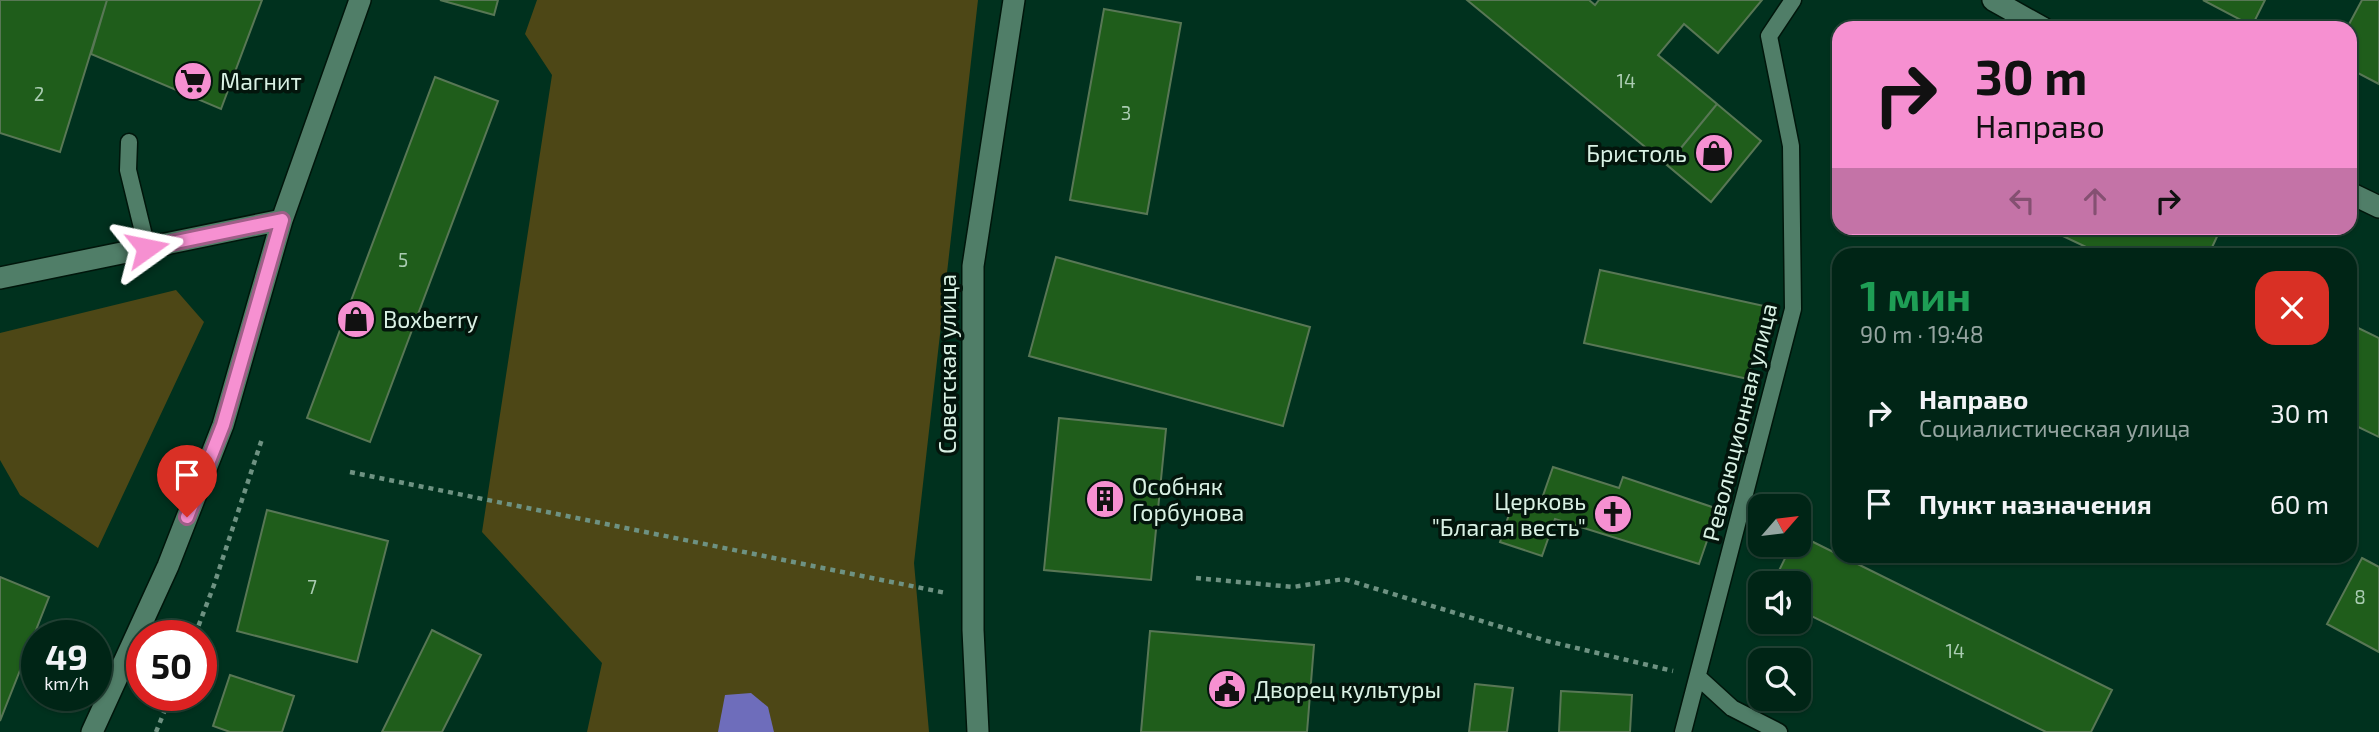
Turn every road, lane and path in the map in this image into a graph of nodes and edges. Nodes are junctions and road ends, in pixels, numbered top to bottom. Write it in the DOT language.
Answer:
graph roads {
  1 [pos="360,0"];
  2 [pos="1014,0"];
  3 [pos="1793,0"];
  4 [pos="1993,0"];
  5 [pos="2030,21"];
  6 [pos="128,142"];
  7 [pos="2357,196"];
  8 [pos="2379,207"];
  9 [pos="282,220"];
  10 [pos="147,248"];
  11 [pos="0,278"];
  12 [pos="262,439"];
  13 [pos="350,472"];
  14 [pos="1196,578"];
  15 [pos="974,599"];
  16 [pos="201,620"];
  17 [pos="1698,677"];
  18 [pos="165,711"];
  19 [pos="92,732"];
  20 [pos="156,732"];
  21 [pos="978,732"];
  22 [pos="1683,732"];
  23 [pos="1779,732"];
  1 -- 9 [label="main road"];
  2 -- 15 [label="main road, Советская улица"];
  3 -- 17 [label="lane, Революционная улица"];
  4 -- 5 [label="main road"];
  6 -- 10 [label="lane"];
  7 -- 8 [label="main road"];
  9 -- 10 [label="main road"];
  9 -- 19 [label="main road"];
  10 -- 11 [label="main road"];
  12 -- 16 [label="path"];
  13 -- 15 [label="path"];
  14 -- 17 [label="path"];
  15 -- 21 [label="main road, Советская улица"];
  17 -- 22 [label="lane, Революционная улица"];
  17 -- 23 [label="lane"];
  18 -- 20 [label="path"];
}
